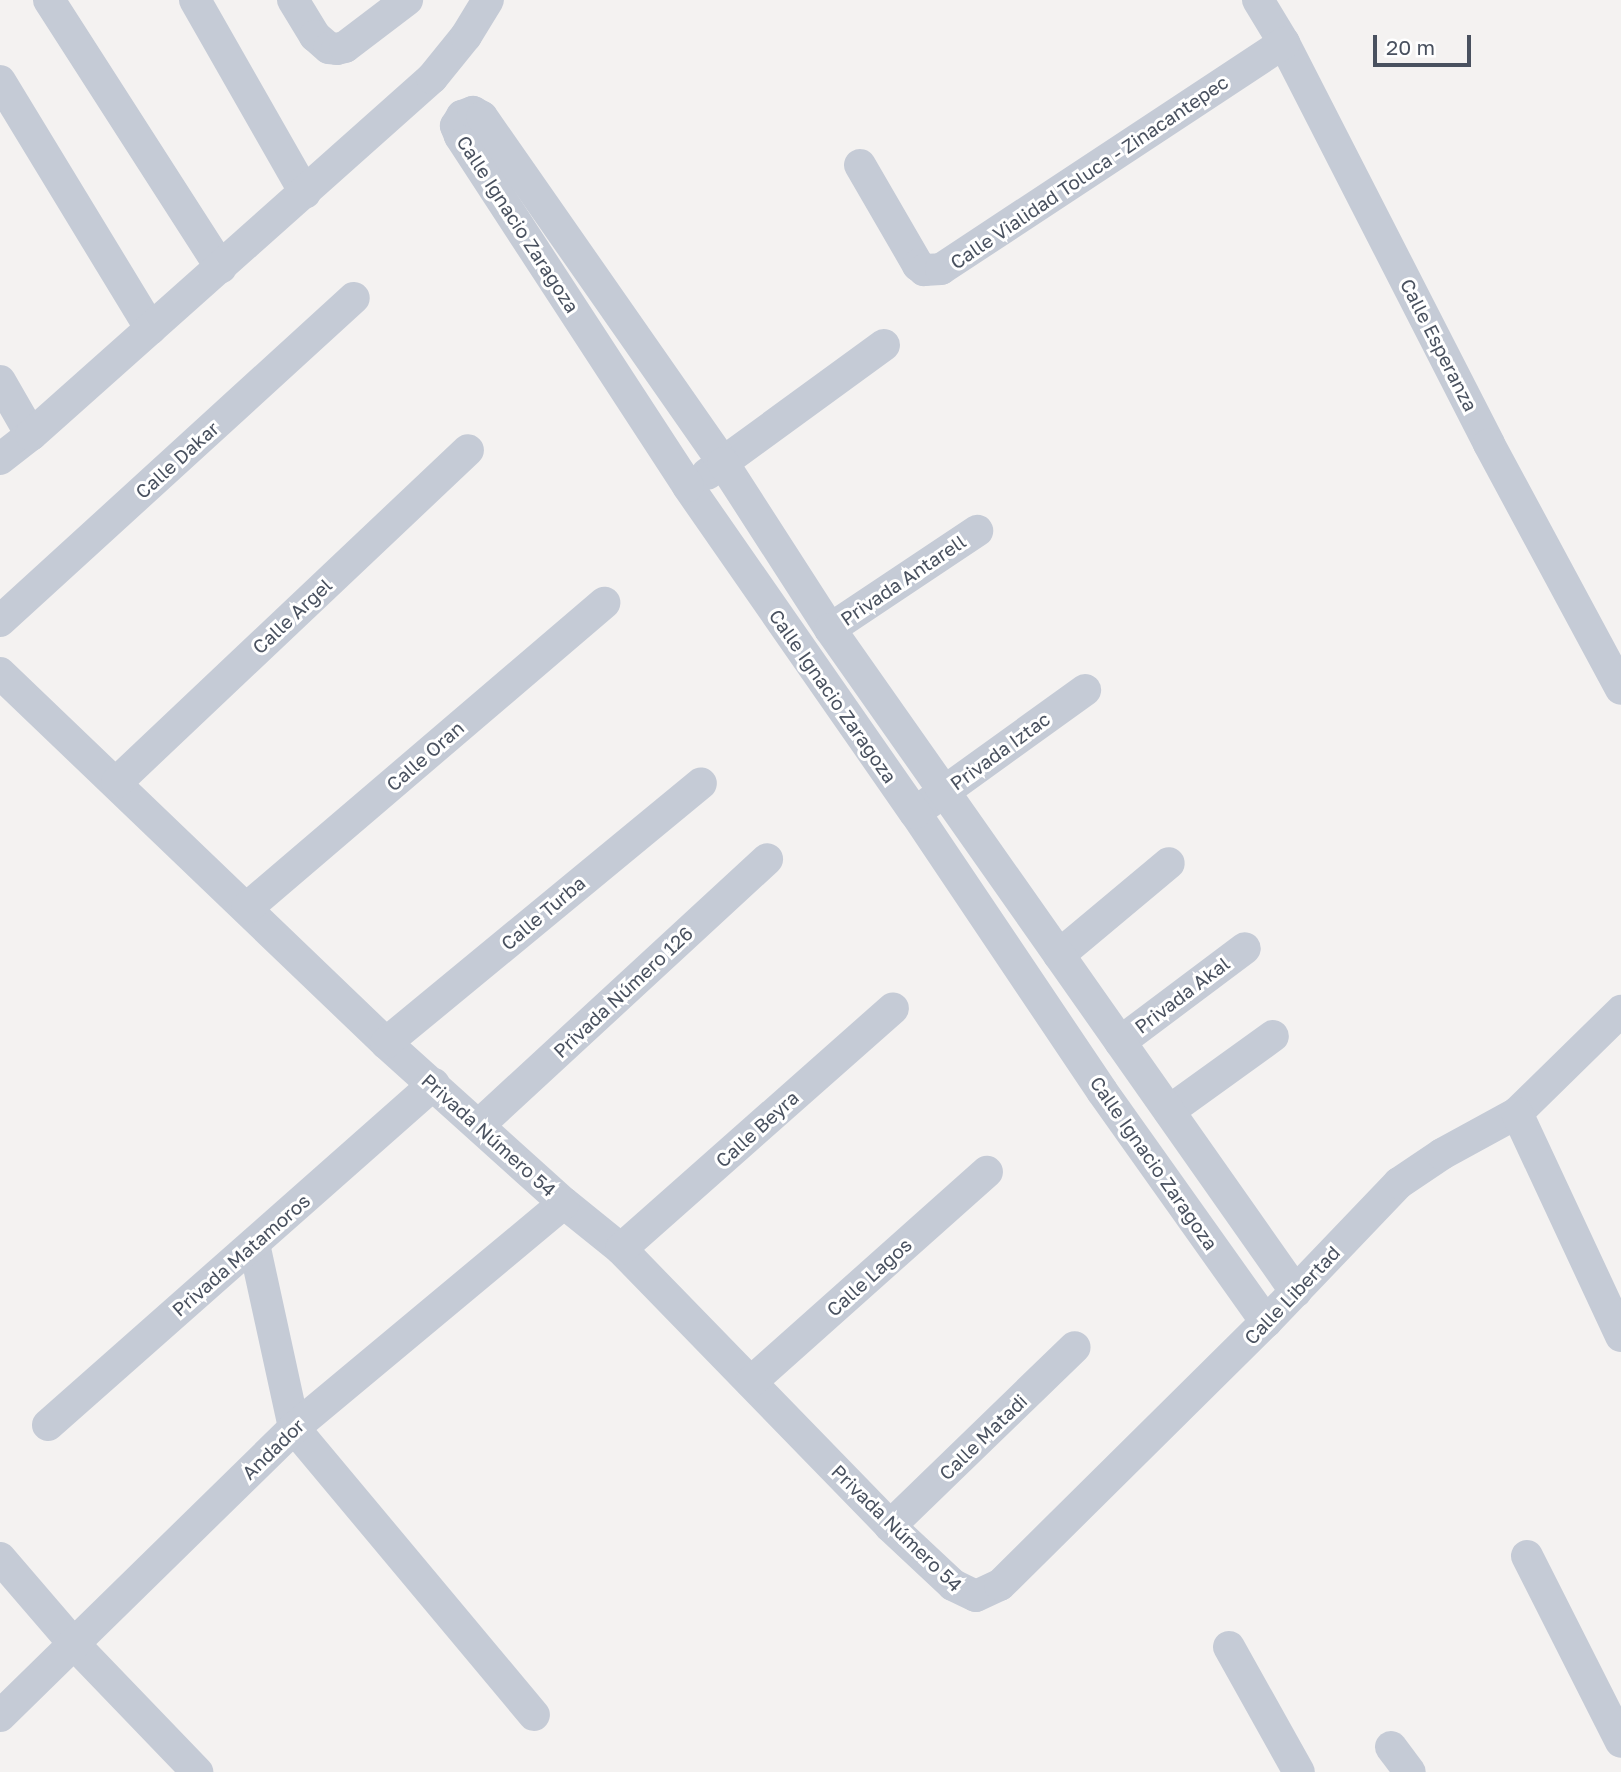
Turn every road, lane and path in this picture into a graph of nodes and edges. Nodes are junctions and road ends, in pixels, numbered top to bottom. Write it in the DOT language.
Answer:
graph roads {
  1 [pos="49,0"];
  2 [pos="195,0"];
  3 [pos="293,0"];
  4 [pos="407,0"];
  5 [pos="488,0"];
  6 [pos="1258,0"];
  7 [pos="1283,43"];
  8 [pos="0,80"];
  9 [pos="860,165"];
  10 [pos="305,193"];
  11 [pos="221,268"];
  12 [pos="354,298"];
  13 [pos="151,329"];
  14 [pos="884,345"];
  15 [pos="0,381"];
  16 [pos="31,435"];
  17 [pos="468,450"];
  18 [pos="0,459"];
  19 [pos="723,463"];
  20 [pos="688,486"];
  21 [pos="976,531"];
  22 [pos="604,603"];
  23 [pos="0,621"];
  24 [pos="830,629"];
  25 [pos="0,673"];
  26 [pos="1621,689"];
  27 [pos="1085,690"];
  28 [pos="117,782"];
  29 [pos="701,783"];
  30 [pos="944,792"];
  31 [pos="915,813"];
  32 [pos="766,859"];
  33 [pos="1169,863"];
  34 [pos="247,908"];
  35 [pos="1245,948"];
  36 [pos="1059,955"];
  37 [pos="893,1008"];
  38 [pos="1621,1011"];
  39 [pos="1273,1036"];
  40 [pos="1120,1042"];
  41 [pos="386,1043"];
  42 [pos="434,1084"];
  43 [pos="1169,1111"];
  44 [pos="1517,1113"];
  45 [pos="479,1125"];
  46 [pos="987,1172"];
  47 [pos="564,1203"];
  48 [pos="1236,1205"];
  49 [pos="1202,1230"];
  50 [pos="254,1244"];
  51 [pos="621,1249"];
  52 [pos="1296,1292"];
  53 [pos="1266,1322"];
  54 [pos="1621,1336"];
  55 [pos="1075,1347"];
  56 [pos="751,1382"];
  57 [pos="48,1425"];
  58 [pos="294,1428"];
  59 [pos="890,1526"];
  60 [pos="1527,1556"];
  61 [pos="0,1558"];
  62 [pos="976,1597"];
  63 [pos="74,1644"];
  64 [pos="1229,1647"];
  65 [pos="534,1715"];
  66 [pos="0,1716"];
  67 [pos="1621,1742"];
  68 [pos="1391,1747"];
  69 [pos="197,1772"];
  70 [pos="1299,1772"];
  71 [pos="1410,1772"];
  1 -- 11 [label="street"];
  2 -- 10 [label="street"];
  3 -- 4 [label="street"];
  5 -- 10 [label="street"];
  6 -- 7 [label="street, Calle Esperanza"];
  7 -- 9 [label="street, Calle Vialidad Toluca - Zinacantepec"];
  7 -- 26 [label="street, Calle Esperanza"];
  8 -- 13 [label="street"];
  10 -- 11 [label="street"];
  11 -- 13 [label="street"];
  12 -- 23 [label="street, Calle Dakar"];
  13 -- 16 [label="street"];
  14 -- 19 [label="street"];
  15 -- 16 [label="street"];
  16 -- 18 [label="street"];
  17 -- 28 [label="street, Calle Argel"];
  19 -- 20 [label="street"];
  19 -- 20 [label="street, Calle Ignacio Zaragoza"];
  19 -- 24 [label="street, Calle Ignacio Zaragoza"];
  20 -- 31 [label="street, Calle Ignacio Zaragoza"];
  21 -- 24 [label="street, Privada Antarell"];
  22 -- 34 [label="street, Calle Oran"];
  24 -- 30 [label="street, Calle Ignacio Zaragoza"];
  25 -- 28 [label="street, Privada Número 54"];
  27 -- 30 [label="street, Privada Iztac"];
  28 -- 34 [label="street, Privada Número 54"];
  29 -- 41 [label="street, Calle Turba"];
  30 -- 31 [label="street, Privada Iztac"];
  30 -- 36 [label="street, Calle Ignacio Zaragoza"];
  31 -- 49 [label="street, Calle Ignacio Zaragoza"];
  32 -- 45 [label="street, Privada Número 126"];
  33 -- 36 [label="street"];
  34 -- 41 [label="street, Privada Número 54"];
  35 -- 40 [label="street, Privada Akal"];
  36 -- 40 [label="street, Calle Ignacio Zaragoza"];
  37 -- 51 [label="street, Calle Beyra"];
  38 -- 44 [label="street, Calle Libertad"];
  39 -- 43 [label="street"];
  40 -- 43 [label="street, Calle Ignacio Zaragoza"];
  41 -- 42 [label="street, Privada Número 54"];
  42 -- 45 [label="street, Privada Número 54"];
  42 -- 50 [label="street, Privada Matamoros"];
  43 -- 48 [label="street, Calle Ignacio Zaragoza"];
  44 -- 52 [label="street, Calle Libertad"];
  44 -- 54 [label="street"];
  45 -- 47 [label="street, Privada Número 54"];
  46 -- 56 [label="street, Calle Lagos"];
  47 -- 51 [label="street, Privada Número 54"];
  47 -- 58 [label="street, Andador"];
  48 -- 49 [label="street"];
  48 -- 52 [label="street, Calle Ignacio Zaragoza"];
  49 -- 53 [label="street, Calle Ignacio Zaragoza"];
  50 -- 57 [label="street, Privada Matamoros"];
  50 -- 58 [label="street"];
  51 -- 56 [label="street, Privada Número 54"];
  52 -- 53 [label="street, Calle Libertad"];
  53 -- 62 [label="street, Calle Libertad"];
  55 -- 59 [label="street, Calle Matadi"];
  56 -- 59 [label="street, Privada Número 54"];
  58 -- 63 [label="street, Andador"];
  58 -- 65 [label="street"];
  59 -- 62 [label="street, Privada Número 54"];
  60 -- 67 [label="street"];
  61 -- 63 [label="street"];
  63 -- 66 [label="street, Andador"];
  63 -- 69 [label="street"];
  64 -- 70 [label="street"];
  68 -- 71 [label="street"];
}
